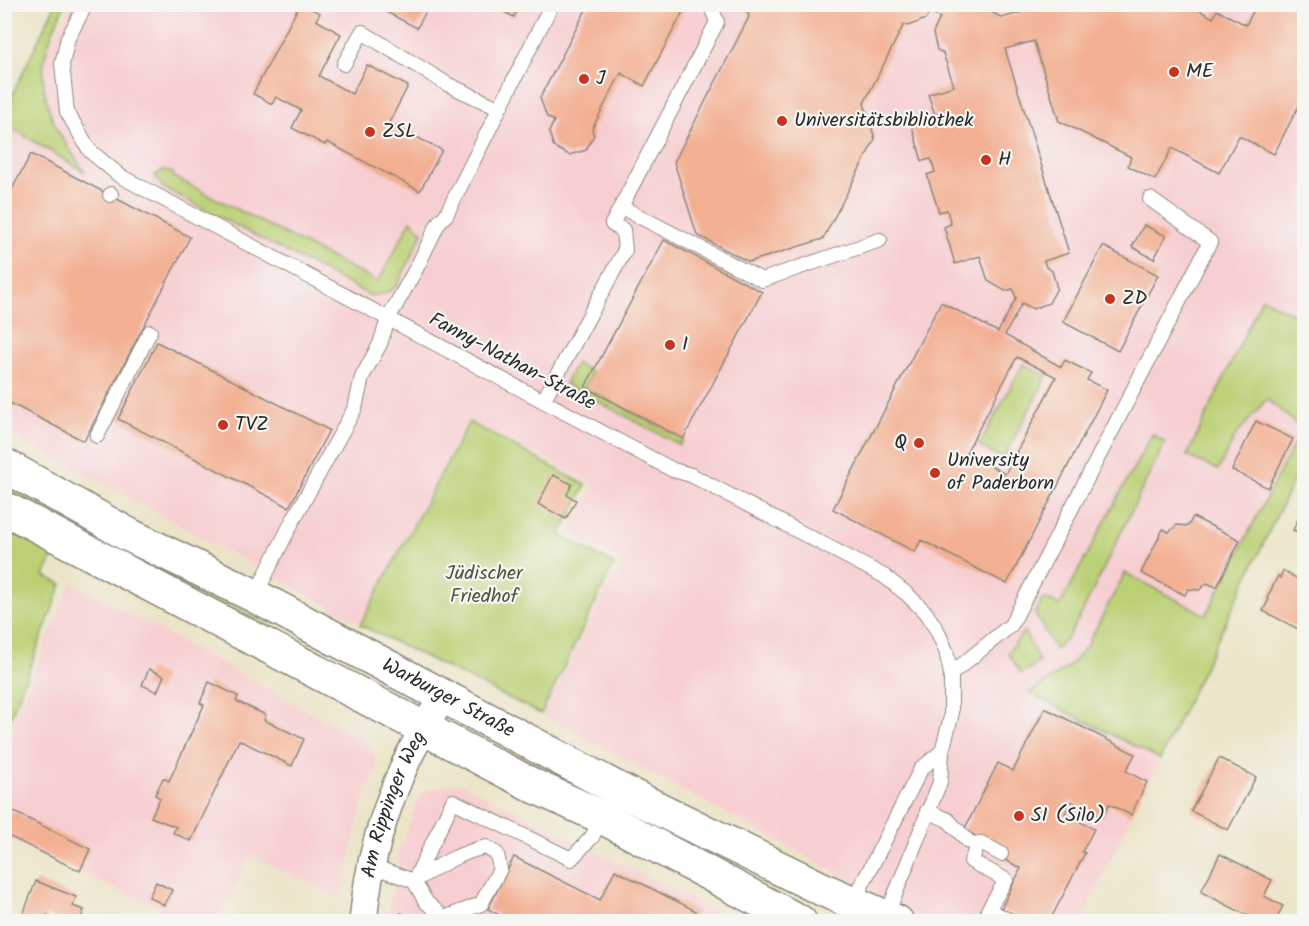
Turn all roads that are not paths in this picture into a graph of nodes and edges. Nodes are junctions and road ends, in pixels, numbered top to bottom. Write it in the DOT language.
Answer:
graph roads {
  1 [pos="86,4"];
  2 [pos="552,4"];
  3 [pos="710,4"];
  4 [pos="344,64"];
  5 [pos="498,108"];
  6 [pos="1150,199"];
  7 [pos="621,207"];
  8 [pos="880,240"];
  9 [pos="388,319"];
  10 [pos="150,332"];
  11 [pos="543,401"];
  12 [pos="97,436"];
  13 [pos="4,465"];
  14 [pos="4,507"];
  15 [pos="255,596"];
  16 [pos="951,674"];
  17 [pos="442,695"];
  18 [pos="425,729"];
  19 [pos="942,751"];
  20 [pos="609,803"];
  21 [pos="927,812"];
  22 [pos="977,847"];
  23 [pos="1001,854"];
  24 [pos="370,868"];
  25 [pos="414,881"];
  26 [pos="848,912"];
  27 [pos="786,918"];
  28 [pos="447,920"];
  29 [pos="889,920"];
  30 [pos="363,921"];
  31 [pos="1013,921"];
  1 -- 9 [label="lane, Fanny-Nathan-Straße"];
  2 -- 5 [label="lane"];
  3 -- 7 [label="lane"];
  4 -- 5 [label="lane"];
  5 -- 9 [label="lane"];
  6 -- 16 [label="lane"];
  7 -- 8 [label="lane"];
  7 -- 11 [label="lane"];
  9 -- 11 [label="lane, Fanny-Nathan-Straße"];
  9 -- 15 [label="lane"];
  10 -- 12 [label="lane"];
  11 -- 16 [label="lane, Fanny-Nathan-Straße"];
  13 -- 15 [label="main road, Warburger Straße"];
  14 -- 18 [label="main road, Warburger Straße"];
  15 -- 17 [label="main road, Warburger Straße"];
  16 -- 19 [label="lane, Fanny-Nathan-Straße"];
  17 -- 18 [label="street, Am Rippinger Weg"];
  17 -- 20 [label="main road, Warburger Straße"];
  18 -- 20 [label="main road, Warburger Straße"];
  18 -- 24 [label="street, Am Rippinger Weg"];
  19 -- 21 [label="lane, Fanny-Nathan-Straße"];
  19 -- 26 [label="lane"];
  20 -- 25 [label="lane"];
  20 -- 26 [label="main road, Warburger Straße"];
  20 -- 27 [label="main road, Warburger Straße"];
  21 -- 22 [label="lane"];
  21 -- 29 [label="lane, Fanny-Nathan-Straße"];
  22 -- 23 [label="lane"];
  22 -- 31 [label="lane"];
  24 -- 25 [label="lane"];
  24 -- 30 [label="street, Am Rippinger Weg"];
  25 -- 28 [label="lane"];
  25 -- 28 [label="lane"];
  26 -- 29 [label="main road, Warburger Straße"];
}
